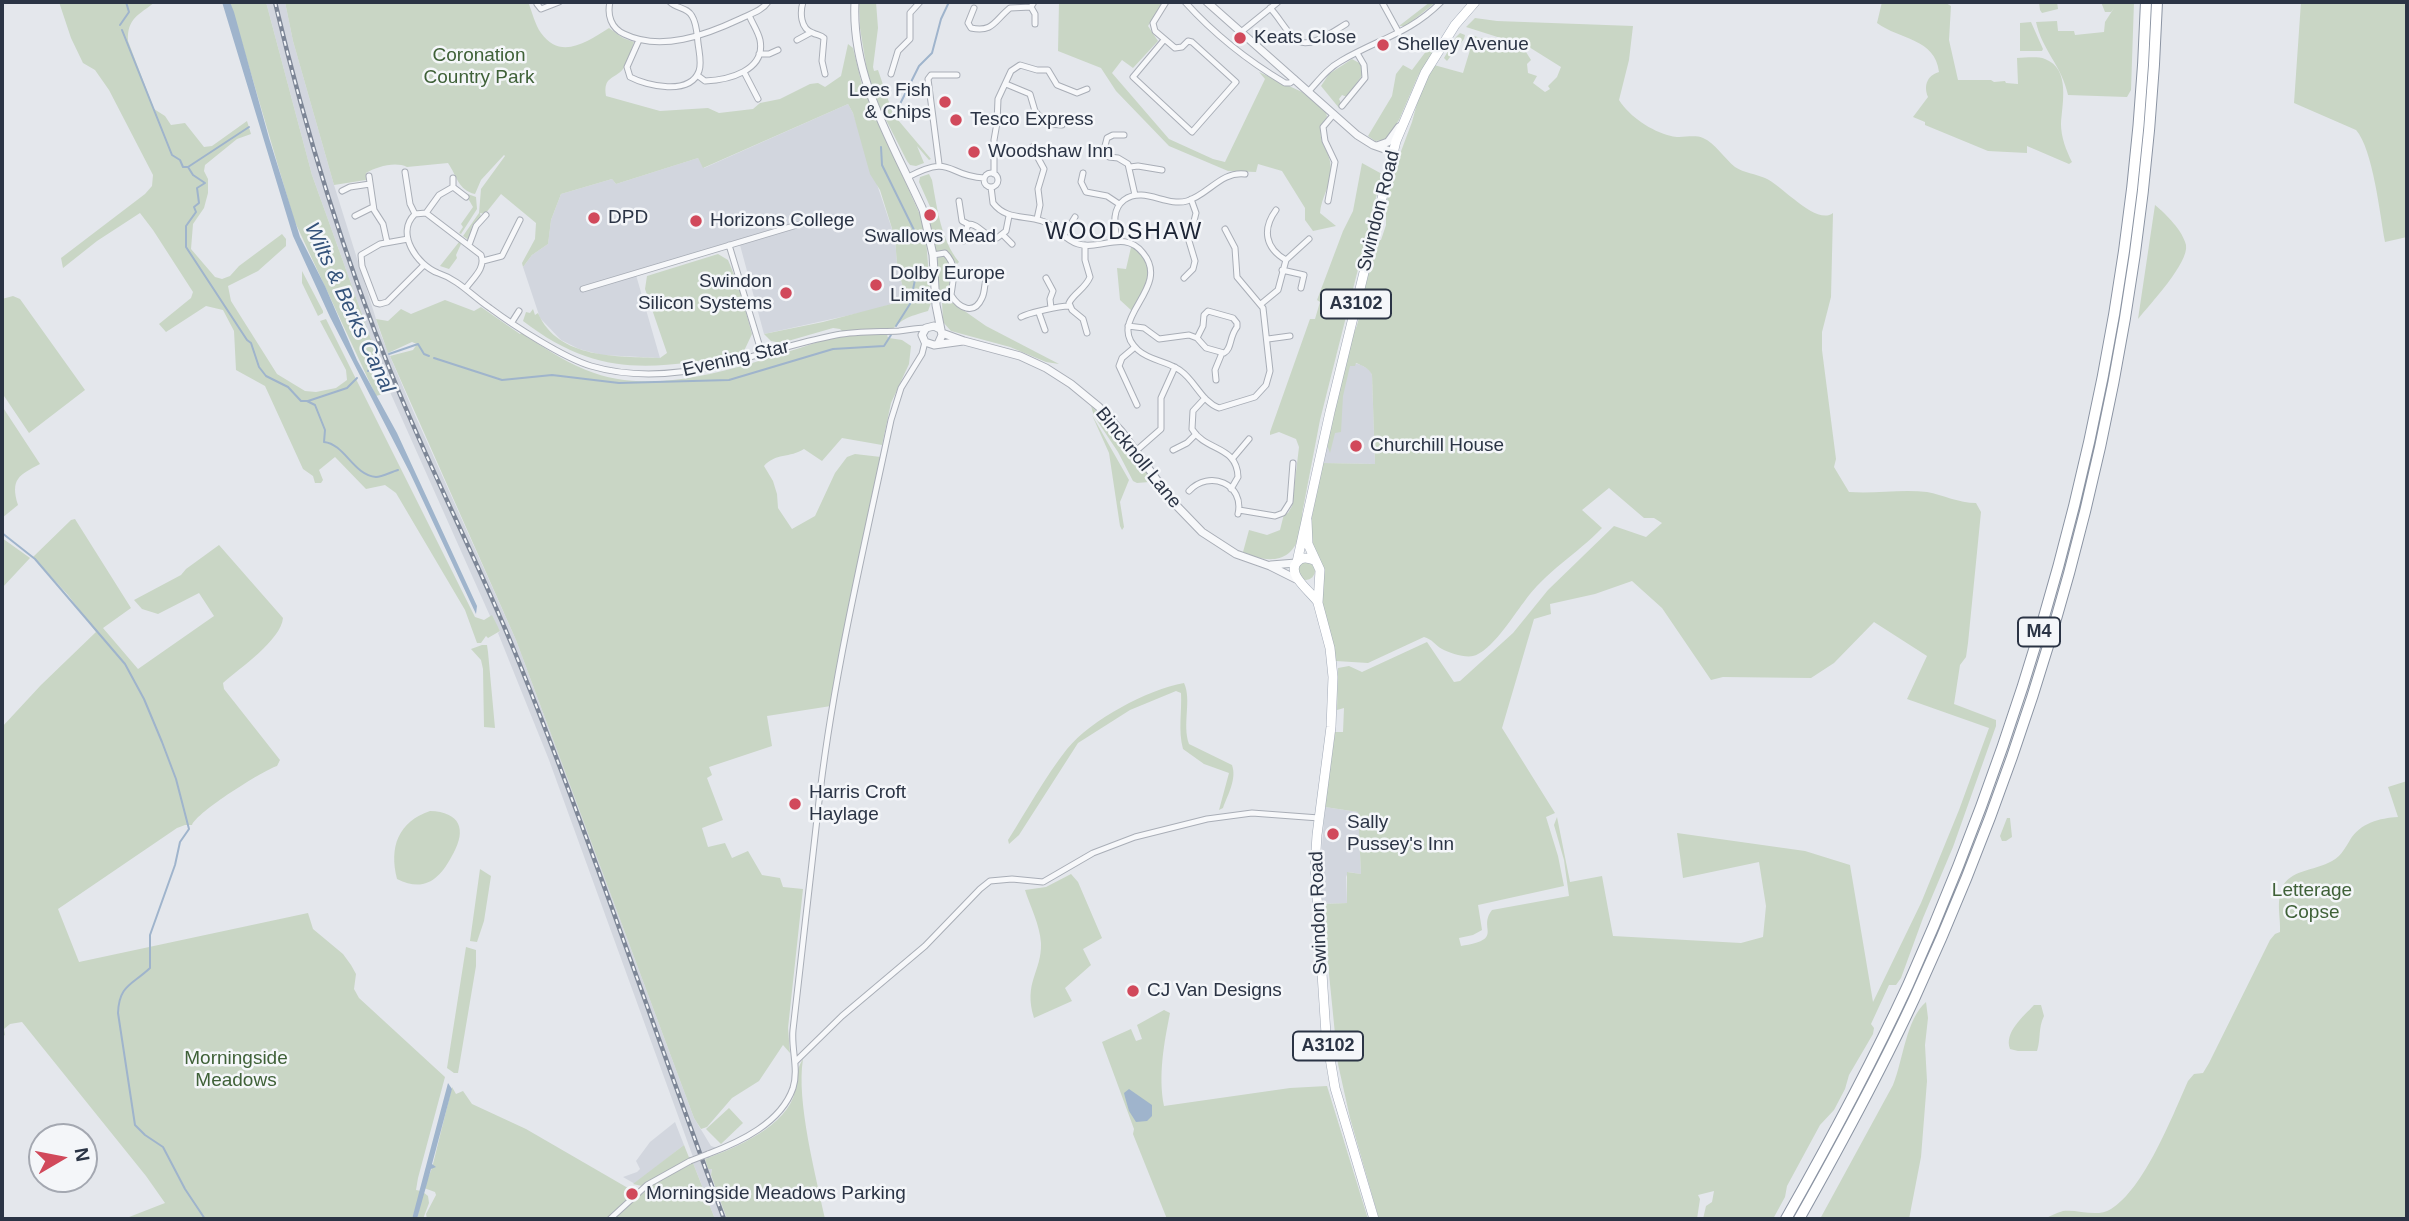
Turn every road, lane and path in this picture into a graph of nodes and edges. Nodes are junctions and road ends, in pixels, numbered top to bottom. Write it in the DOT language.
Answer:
graph roads {
  1 [pos="559,2"];
  2 [pos="610,2"];
  3 [pos="670,2"];
  4 [pos="687,2"];
  5 [pos="768,2"];
  6 [pos="803,2"];
  7 [pos="855,2"];
  8 [pos="920,2"];
  9 [pos="1166,2"];
  10 [pos="1185,2"];
  11 [pos="1207,2"];
  12 [pos="1278,2"];
  13 [pos="1382,2"];
  14 [pos="1441,2"];
  15 [pos="1475,2"];
  16 [pos="2146,2"];
  17 [pos="2158,2"];
  18 [pos="1032,4"];
  19 [pos="974,8"];
  20 [pos="1270,8"];
  21 [pos="685,9"];
  22 [pos="749,15"];
  23 [pos="540,17"];
  24 [pos="1035,24"];
  25 [pos="1346,24"];
  26 [pos="1241,32"];
  27 [pos="810,33"];
  28 [pos="1399,33"];
  29 [pos="697,35"];
  30 [pos="639,40"];
  31 [pos="797,40"];
  32 [pos="1164,40"];
  33 [pos="778,50"];
  34 [pos="1357,53"];
  35 [pos="759,54"];
  36 [pos="744,72"];
  37 [pos="825,74"];
  38 [pos="891,74"];
  39 [pos="697,75"];
  40 [pos="957,75"];
  41 [pos="1295,79"];
  42 [pos="1006,84"];
  43 [pos="1087,89"];
  44 [pos="1309,91"];
  45 [pos="758,99"];
  46 [pos="1343,102"];
  47 [pos="1334,114"];
  48 [pos="1404,120"];
  49 [pos="1062,125"];
  50 [pos="1124,135"];
  51 [pos="1377,146"];
  52 [pos="1031,147"];
  53 [pos="1393,152"];
  54 [pos="939,164"];
  55 [pos="1130,167"];
  56 [pos="1163,170"];
  57 [pos="405,172"];
  58 [pos="1083,173"];
  59 [pos="995,174"];
  60 [pos="1245,174"];
  61 [pos="369,176"];
  62 [pos="908,177"];
  63 [pos="453,178"];
  64 [pos="984,178"];
  65 [pos="370,184"];
  66 [pos="453,187"];
  67 [pos="991,187"];
  68 [pos="342,191"];
  69 [pos="1135,195"];
  70 [pos="466,197"];
  71 [pos="1191,199"];
  72 [pos="959,201"];
  73 [pos="1328,201"];
  74 [pos="1119,204"];
  75 [pos="373,207"];
  76 [pos="1276,210"];
  77 [pos="426,213"];
  78 [pos="415,214"];
  79 [pos="486,215"];
  80 [pos="355,216"];
  81 [pos="1009,216"];
  82 [pos="1075,217"];
  83 [pos="1037,219"];
  84 [pos="520,220"];
  85 [pos="807,222"];
  86 [pos="968,224"];
  87 [pos="1225,229"];
  88 [pos="1003,235"];
  89 [pos="1064,235"];
  90 [pos="408,239"];
  91 [pos="1309,239"];
  92 [pos="1117,240"];
  93 [pos="963,241"];
  94 [pos="387,242"];
  95 [pos="1012,244"];
  96 [pos="469,245"];
  97 [pos="729,245"];
  98 [pos="1085,245"];
  99 [pos="933,255"];
  100 [pos="1286,260"];
  101 [pos="483,261"];
  102 [pos="424,265"];
  103 [pos="1282,270"];
  104 [pos="1046,278"];
  105 [pos="1184,278"];
  106 [pos="986,280"];
  107 [pos="466,288"];
  108 [pos="1301,288"];
  109 [pos="583,289"];
  110 [pos="1261,304"];
  111 [pos="936,305"];
  112 [pos="1069,306"];
  113 [pos="1051,308"];
  114 [pos="519,310"];
  115 [pos="1039,313"];
  116 [pos="1021,317"];
  117 [pos="512,322"];
  118 [pos="1128,326"];
  119 [pos="927,327"];
  120 [pos="1045,330"];
  121 [pos="903,331"];
  122 [pos="941,331"];
  123 [pos="1087,333"];
  124 [pos="1290,336"];
  125 [pos="1197,338"];
  126 [pos="1268,339"];
  127 [pos="924,340"];
  128 [pos="964,341"];
  129 [pos="936,345"];
  130 [pos="1135,347"];
  131 [pos="1222,353"];
  132 [pos="762,354"];
  133 [pos="922,354"];
  134 [pos="1175,367"];
  135 [pos="1216,380"];
  136 [pos="1205,398"];
  137 [pos="1137,405"];
  138 [pos="1196,435"];
  139 [pos="1248,439"];
  140 [pos="1136,450"];
  141 [pos="1173,450"];
  142 [pos="1233,458"];
  143 [pos="1293,463"];
  144 [pos="1231,489"];
  145 [pos="1189,491"];
  146 [pos="1307,520"];
  147 [pos="1314,560"];
  148 [pos="1296,563"];
  149 [pos="1270,566"];
  150 [pos="1318,576"];
  151 [pos="1300,581"];
  152 [pos="1318,603"];
  153 [pos="1319,818"];
  154 [pos="794,1062"];
  155 [pos="610,1219"];
  156 [pos="1374,1219"];
  157 [pos="1786,1219"];
  158 [pos="1799,1219"];
  1 -- 23 [label="street"];
  2 -- 30 [label="street"];
  3 -- 21 [label="street"];
  4 -- 21 [label="street"];
  5 -- 22 [label="street"];
  6 -- 27 [label="street"];
  7 -- 62 [label="street"];
  8 -- 38 [label="street"];
  9 -- 32 [label="street"];
  10 -- 41 [label="street"];
  11 -- 26 [label="street"];
  12 -- 20 [label="street"];
  13 -- 28 [label="street"];
  14 -- 28 [label="street"];
  15 -- 48 [label="main road, Swindon Road / A3102"];
  16 -- 157 [label="highway, M4"];
  17 -- 158 [label="highway, M4"];
  18 -- 19 [label="street"];
  18 -- 24 [label="street"];
  20 -- 25 [label="street"];
  20 -- 26 [label="street"];
  21 -- 29 [label="street"];
  22 -- 29 [label="street"];
  22 -- 35 [label="street"];
  26 -- 41 [label="street"];
  27 -- 31 [label="street"];
  27 -- 37 [label="street"];
  28 -- 34 [label="street"];
  29 -- 30 [label="street"];
  29 -- 39 [label="street"];
  30 -- 39 [label="street"];
  32 -- 32 [label="street"];
  33 -- 35 [label="street"];
  34 -- 44 [label="street"];
  34 -- 46 [label="street"];
  35 -- 36 [label="street"];
  36 -- 39 [label="street"];
  36 -- 45 [label="street"];
  40 -- 54 [label="street"];
  41 -- 44 [label="street"];
  42 -- 43 [label="street"];
  42 -- 49 [label="street"];
  42 -- 59 [label="street"];
  44 -- 47 [label="street"];
  47 -- 51 [label="street"];
  47 -- 73 [label="street"];
  48 -- 51 [label="street"];
  48 -- 53 [label="main road, Swindon Road / A3102"];
  50 -- 55 [label="street"];
  51 -- 53 [label="street"];
  52 -- 83 [label="street"];
  53 -- 146 [label="main road, Swindon Road / A3102"];
  54 -- 62 [label="street"];
  54 -- 64 [label="street"];
  55 -- 56 [label="street"];
  55 -- 69 [label="street"];
  57 -- 78 [label="street"];
  58 -- 74 [label="street"];
  59 -- 64 [label="street"];
  59 -- 67 [label="street"];
  60 -- 71 [label="street"];
  61 -- 65 [label="street"];
  62 -- 99 [label="street"];
  63 -- 66 [label="street"];
  64 -- 67 [label="street"];
  65 -- 68 [label="street"];
  65 -- 75 [label="street"];
  66 -- 70 [label="street"];
  66 -- 77 [label="street"];
  67 -- 81 [label="street"];
  69 -- 71 [label="street"];
  69 -- 74 [label="street"];
  71 -- 105 [label="street"];
  72 -- 86 [label="street"];
  74 -- 92 [label="street"];
  75 -- 80 [label="street"];
  75 -- 94 [label="street"];
  76 -- 100 [label="street"];
  77 -- 78 [label="street"];
  77 -- 96 [label="street"];
  78 -- 90 [label="street"];
  79 -- 96 [label="street"];
  81 -- 83 [label="street"];
  81 -- 88 [label="street"];
  82 -- 89 [label="street"];
  83 -- 89 [label="street"];
  84 -- 101 [label="street"];
  85 -- 97 [label="street"];
  86 -- 88 [label="street"];
  86 -- 93 [label="street"];
  87 -- 110 [label="street"];
  88 -- 95 [label="street"];
  89 -- 98 [label="street"];
  90 -- 94 [label="street"];
  90 -- 102 [label="street, Evening Star"];
  91 -- 100 [label="street"];
  92 -- 98 [label="street"];
  92 -- 118 [label="street"];
  94 -- 102 [label="street"];
  96 -- 101 [label="street"];
  97 -- 109 [label="street"];
  97 -- 132 [label="street"];
  98 -- 112 [label="street"];
  99 -- 106 [label="street"];
  99 -- 111 [label="street"];
  100 -- 103 [label="street"];
  101 -- 107 [label="street"];
  102 -- 107 [label="street, Evening Star"];
  103 -- 108 [label="street"];
  103 -- 110 [label="street"];
  104 -- 113 [label="street"];
  107 -- 117 [label="street, Evening Star"];
  110 -- 126 [label="street"];
  111 -- 119 [label="street"];
  111 -- 122 [label="street"];
  112 -- 113 [label="street"];
  112 -- 123 [label="street"];
  113 -- 115 [label="street"];
  114 -- 117 [label="street"];
  115 -- 116 [label="street"];
  115 -- 120 [label="street"];
  117 -- 132 [label="street, Evening Star"];
  118 -- 125 [label="street"];
  118 -- 130 [label="street"];
  119 -- 121 [label="street, Evening Star"];
  119 -- 122 [label="street"];
  119 -- 127 [label="street"];
  121 -- 127 [label="street, Evening Star"];
  121 -- 132 [label="street, Evening Star"];
  122 -- 128 [label="street, Bincknoll Lane"];
  122 -- 129 [label="street"];
  124 -- 126 [label="street"];
  125 -- 131 [label="street"];
  125 -- 131 [label="street"];
  126 -- 136 [label="street"];
  127 -- 129 [label="street"];
  127 -- 133 [label="street"];
  128 -- 129 [label="street, Bincknoll Lane"];
  128 -- 140 [label="street, Bincknoll Lane"];
  129 -- 133 [label="street"];
  130 -- 134 [label="street"];
  130 -- 137 [label="street"];
  131 -- 135 [label="street"];
  133 -- 154 [label="street"];
  134 -- 136 [label="street"];
  134 -- 140 [label="street"];
  136 -- 138 [label="street"];
  138 -- 141 [label="street"];
  138 -- 142 [label="street"];
  139 -- 142 [label="street"];
  140 -- 149 [label="street, Bincknoll Lane"];
  142 -- 144 [label="street"];
  143 -- 144 [label="street"];
  144 -- 145 [label="street"];
  146 -- 147 [label="main road, Swindon Road / A3102"];
  146 -- 148 [label="main road, Swindon Road / A3102"];
  147 -- 148 [label="main road"];
  147 -- 150 [label="main road"];
  148 -- 149 [label="street, Bincknoll Lane"];
  148 -- 151 [label="main road"];
  149 -- 151 [label="street, Bincknoll Lane"];
  150 -- 151 [label="main road"];
  150 -- 152 [label="main road, Swindon Road / A3102"];
  151 -- 152 [label="main road, Swindon Road / A3102"];
  152 -- 153 [label="main road, Swindon Road / A3102"];
  153 -- 154 [label="street"];
  153 -- 156 [label="main road, Swindon Road / A3102"];
  154 -- 155 [label="street, bridge"];
}
